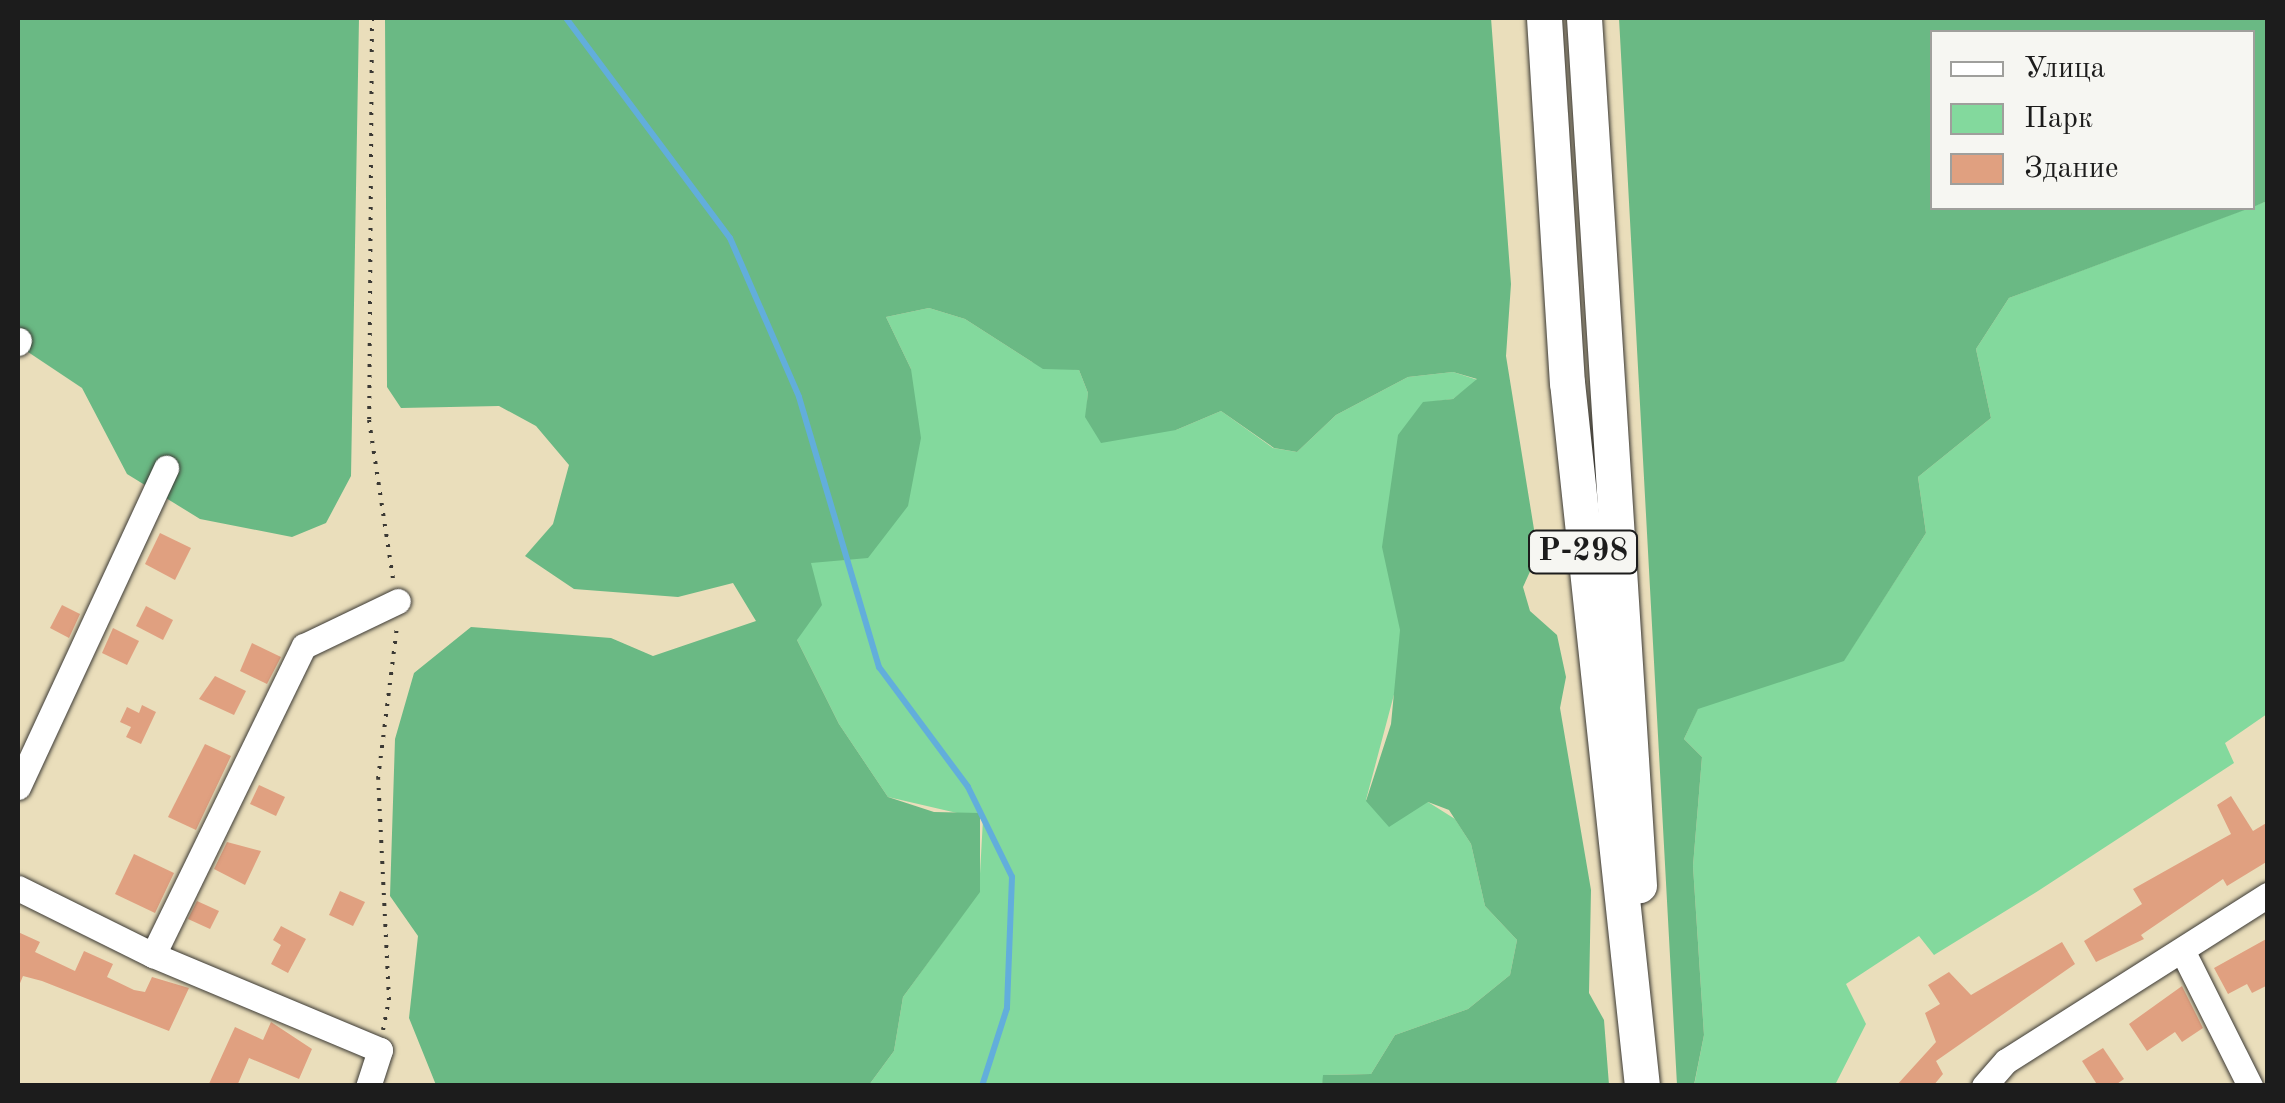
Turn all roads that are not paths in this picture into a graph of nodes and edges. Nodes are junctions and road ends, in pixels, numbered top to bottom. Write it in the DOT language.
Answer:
graph roads {
  1 [pos="1544,18"];
  2 [pos="1584,18"];
  3 [pos="166,468"];
  4 [pos="398,601"];
  5 [pos="18,786"];
  6 [pos="18,888"];
  7 [pos="2268,895"];
  8 [pos="2183,952"];
  9 [pos="153,955"];
  10 [pos="368,1086"];
  11 [pos="1645,1086"];
  12 [pos="1984,1086"];
  13 [pos="2250,1086"];
  1 -- 11 [label="highway, Р-298"];
  2 -- 11 [label="highway, Р-298"];
  3 -- 5 [label="street"];
  4 -- 9 [label="street"];
  6 -- 9 [label="street"];
  7 -- 8 [label="street"];
  8 -- 12 [label="street"];
  8 -- 13 [label="street"];
  9 -- 10 [label="street"];
}
